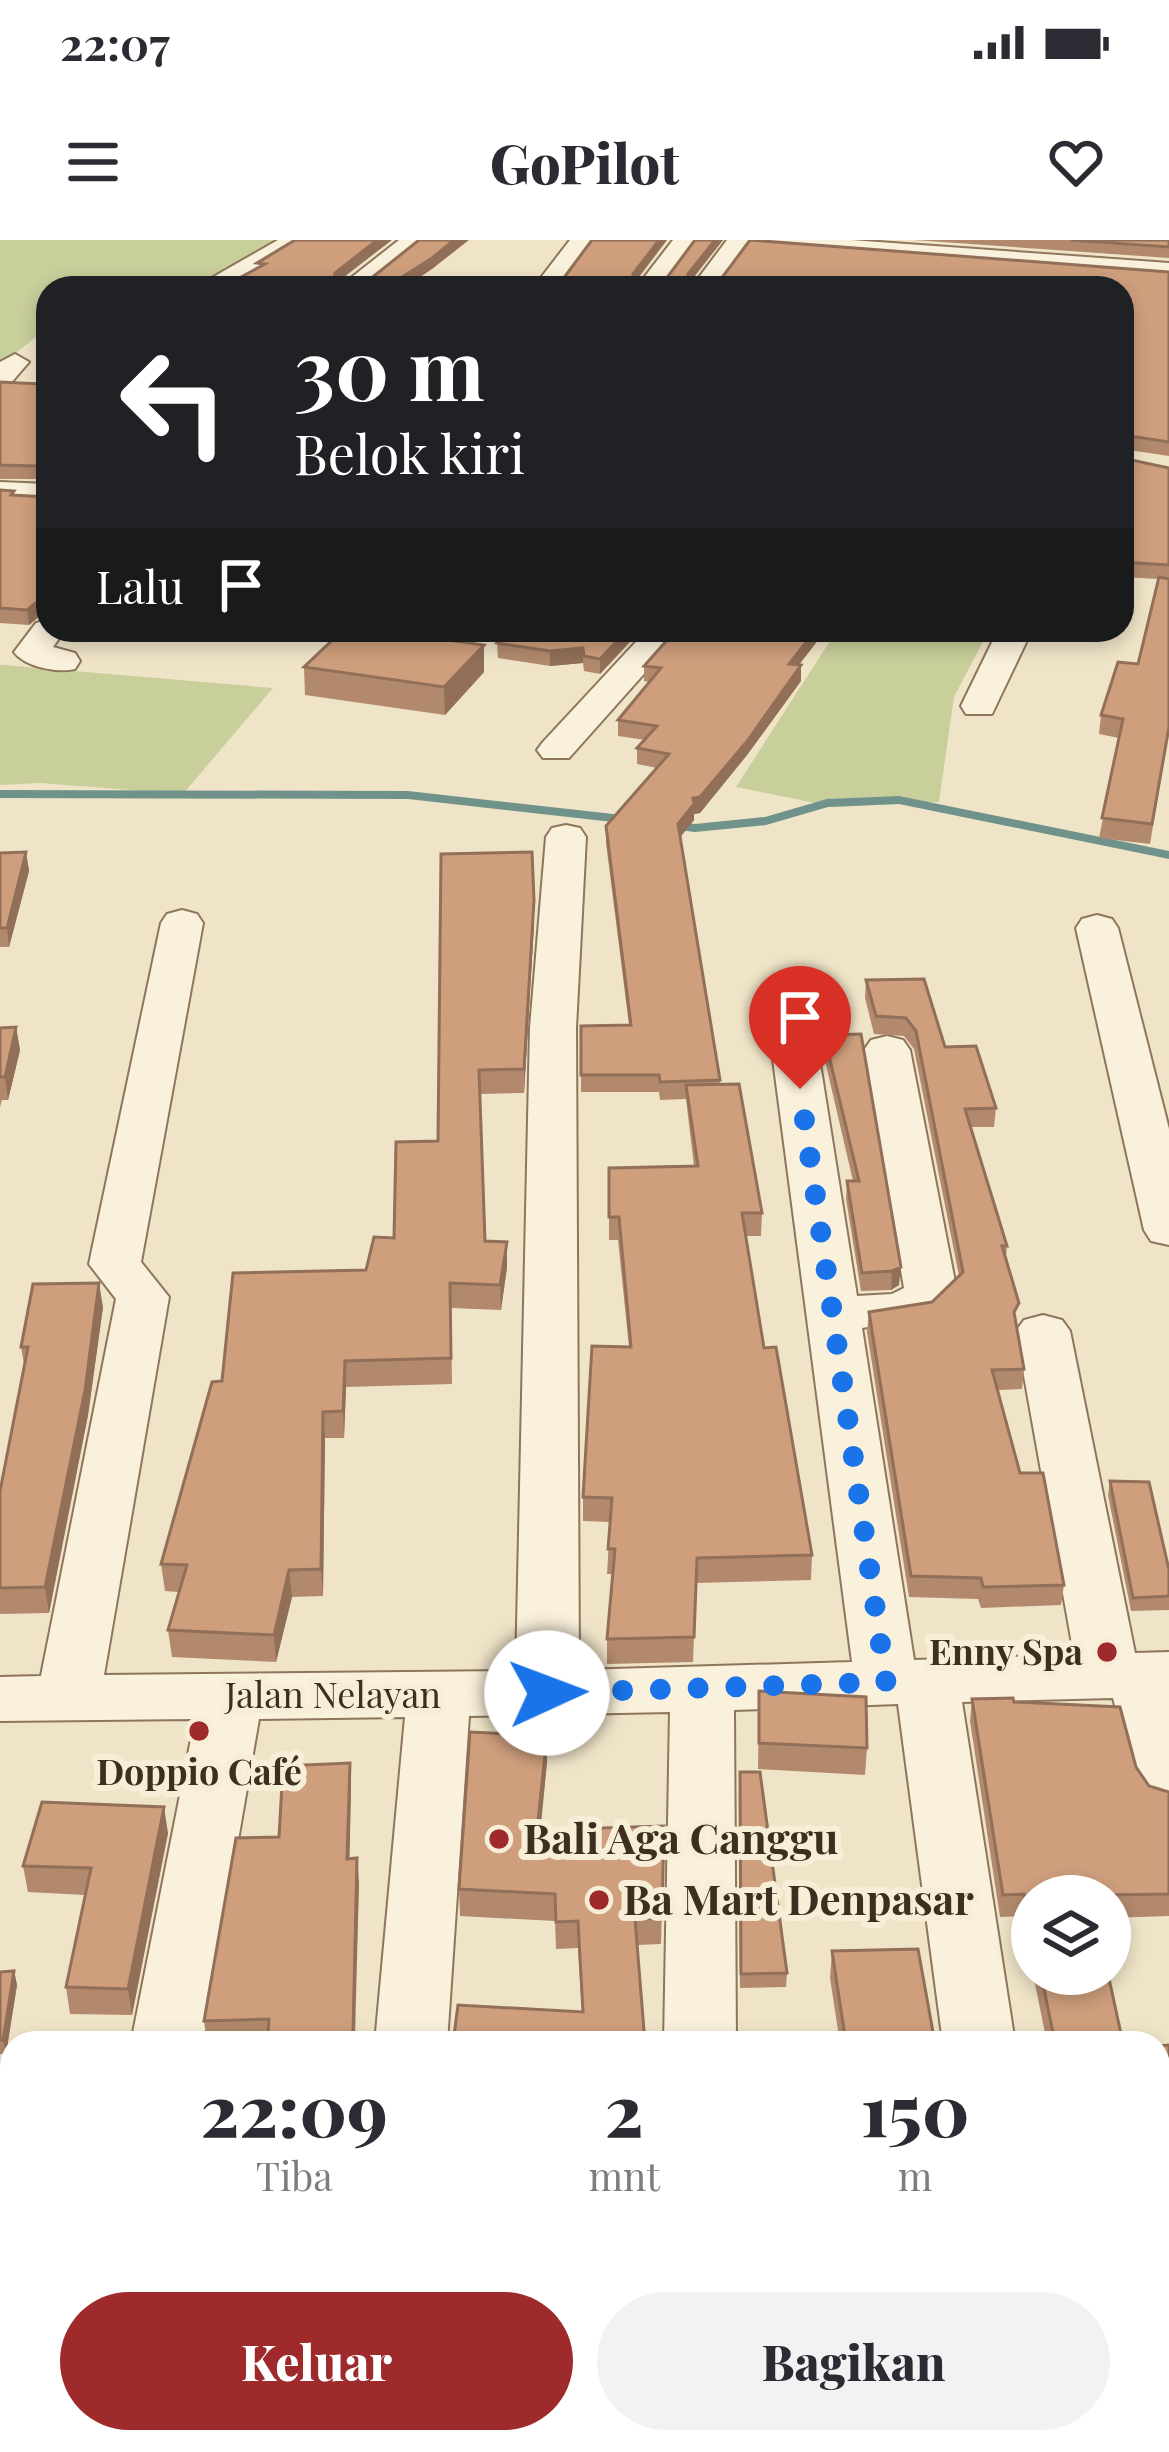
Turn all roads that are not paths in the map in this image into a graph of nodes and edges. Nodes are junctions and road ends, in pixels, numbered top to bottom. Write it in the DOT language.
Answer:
graph roads {
  1 [pos="296,240"];
  2 [pos="415,240"];
  3 [pos="583,240"];
  4 [pos="686,240"];
  5 [pos="740,240"];
  6 [pos="752,240"];
  7 [pos="1169,271"];
  8 [pos="1078,275"];
  9 [pos="229,276"];
  10 [pos="367,276"];
  11 [pos="555,276"];
  12 [pos="658,276"];
  13 [pos="713,276"];
  14 [pos="0,491"];
  15 [pos="36,492"];
  16 [pos="655,642"];
  17 [pos="1009,642"];
  18 [pos="979,706"];
  19 [pos="556,750"];
  20 [pos="566,837"];
  21 [pos="182,923"];
  22 [pos="1097,928"];
  23 [pos="794,1044"];
  24 [pos="887,1050"];
  25 [pos="1169,1230"];
  26 [pos="832,1312"];
  27 [pos="1043,1331"];
  28 [pos="1139,1675"];
  29 [pos="907,1683"];
  30 [pos="702,1686"];
  31 [pos="547,1693"];
  32 [pos="231,1695"];
  33 [pos="439,1695"];
  34 [pos="69,1696"];
  35 [pos="0,1699"];
  36 [pos="1169,1786"];
  37 [pos="169,2031"];
  38 [pos="412,2031"];
  39 [pos="700,2031"];
  40 [pos="977,2031"];
  1 -- 9 [label="street"];
  2 -- 10 [label="street"];
  3 -- 11 [label="street"];
  4 -- 12 [label="street"];
  5 -- 13 [label="street"];
  6 -- 8 [label="street"];
  7 -- 8 [label="street"];
  14 -- 15 [label="street"];
  16 -- 19 [label="street"];
  17 -- 18 [label="street"];
  20 -- 31 [label="street"];
  21 -- 34 [label="street"];
  22 -- 25 [label="street"];
  23 -- 26 [label="street"];
  24 -- 26 [label="street"];
  26 -- 29 [label="street"];
  27 -- 28 [label="street"];
  28 -- 29 [label="street, Jalan Nelayan"];
  28 -- 36 [label="street"];
  29 -- 30 [label="street, Jalan Nelayan"];
  29 -- 40 [label="street"];
  30 -- 31 [label="street, Jalan Nelayan"];
  30 -- 39 [label="street"];
  31 -- 33 [label="street, Jalan Nelayan"];
  32 -- 33 [label="street, Jalan Nelayan"];
  32 -- 34 [label="street, Jalan Nelayan"];
  32 -- 37 [label="street"];
  33 -- 38 [label="street"];
  34 -- 35 [label="street, Jalan Nelayan"];
}
